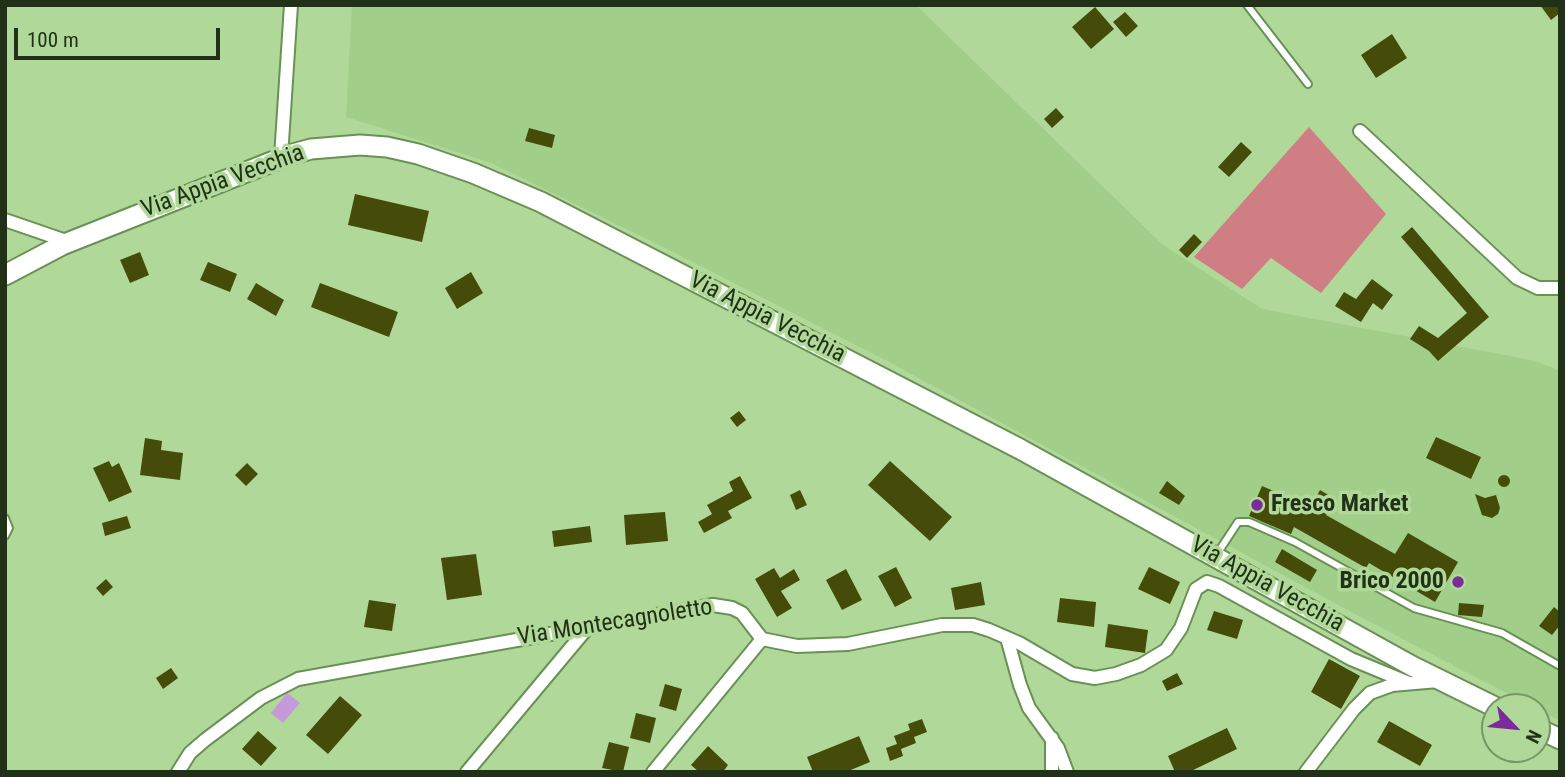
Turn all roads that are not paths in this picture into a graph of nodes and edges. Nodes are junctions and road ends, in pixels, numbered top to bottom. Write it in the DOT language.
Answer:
graph roads {
  1 [pos="291,5"];
  2 [pos="1247,5"];
  3 [pos="1308,84"];
  4 [pos="1360,131"];
  5 [pos="281,157"];
  6 [pos="5,220"];
  7 [pos="69,242"];
  8 [pos="5,275"];
  9 [pos="1560,288"];
  10 [pos="5,518"];
  11 [pos="5,536"];
  12 [pos="1215,556"];
  13 [pos="589,626"];
  14 [pos="1007,638"];
  15 [pos="762,639"];
  16 [pos="1560,666"];
  17 [pos="1441,681"];
  18 [pos="1409,683"];
  19 [pos="1481,700"];
  20 [pos="1052,738"];
  21 [pos="178,772"];
  22 [pos="467,772"];
  23 [pos="653,772"];
  24 [pos="1052,772"];
  25 [pos="1067,772"];
  26 [pos="1306,772"];
  1 -- 5 [label="street"];
  2 -- 3 [label="lane"];
  4 -- 9 [label="street"];
  5 -- 7 [label="main road, Via Appia Vecchia"];
  5 -- 12 [label="main road, Via Appia Vecchia"];
  6 -- 7 [label="street"];
  7 -- 8 [label="main road, Via Appia Vecchia"];
  10 -- 11 [label="lane"];
  12 -- 16 [label="lane"];
  12 -- 17 [label="main road, Via Appia Vecchia"];
  13 -- 15 [label="street, Via Montecagnoletto"];
  13 -- 21 [label="street, Via Montecagnoletto"];
  13 -- 22 [label="street"];
  14 -- 15 [label="street"];
  14 -- 18 [label="street"];
  14 -- 20 [label="street"];
  15 -- 23 [label="street"];
  17 -- 18 [label="street"];
  17 -- 19 [label="main road, Via Appia Vecchia"];
  18 -- 26 [label="street"];
  20 -- 24 [label="street"];
  20 -- 25 [label="street"];
}
